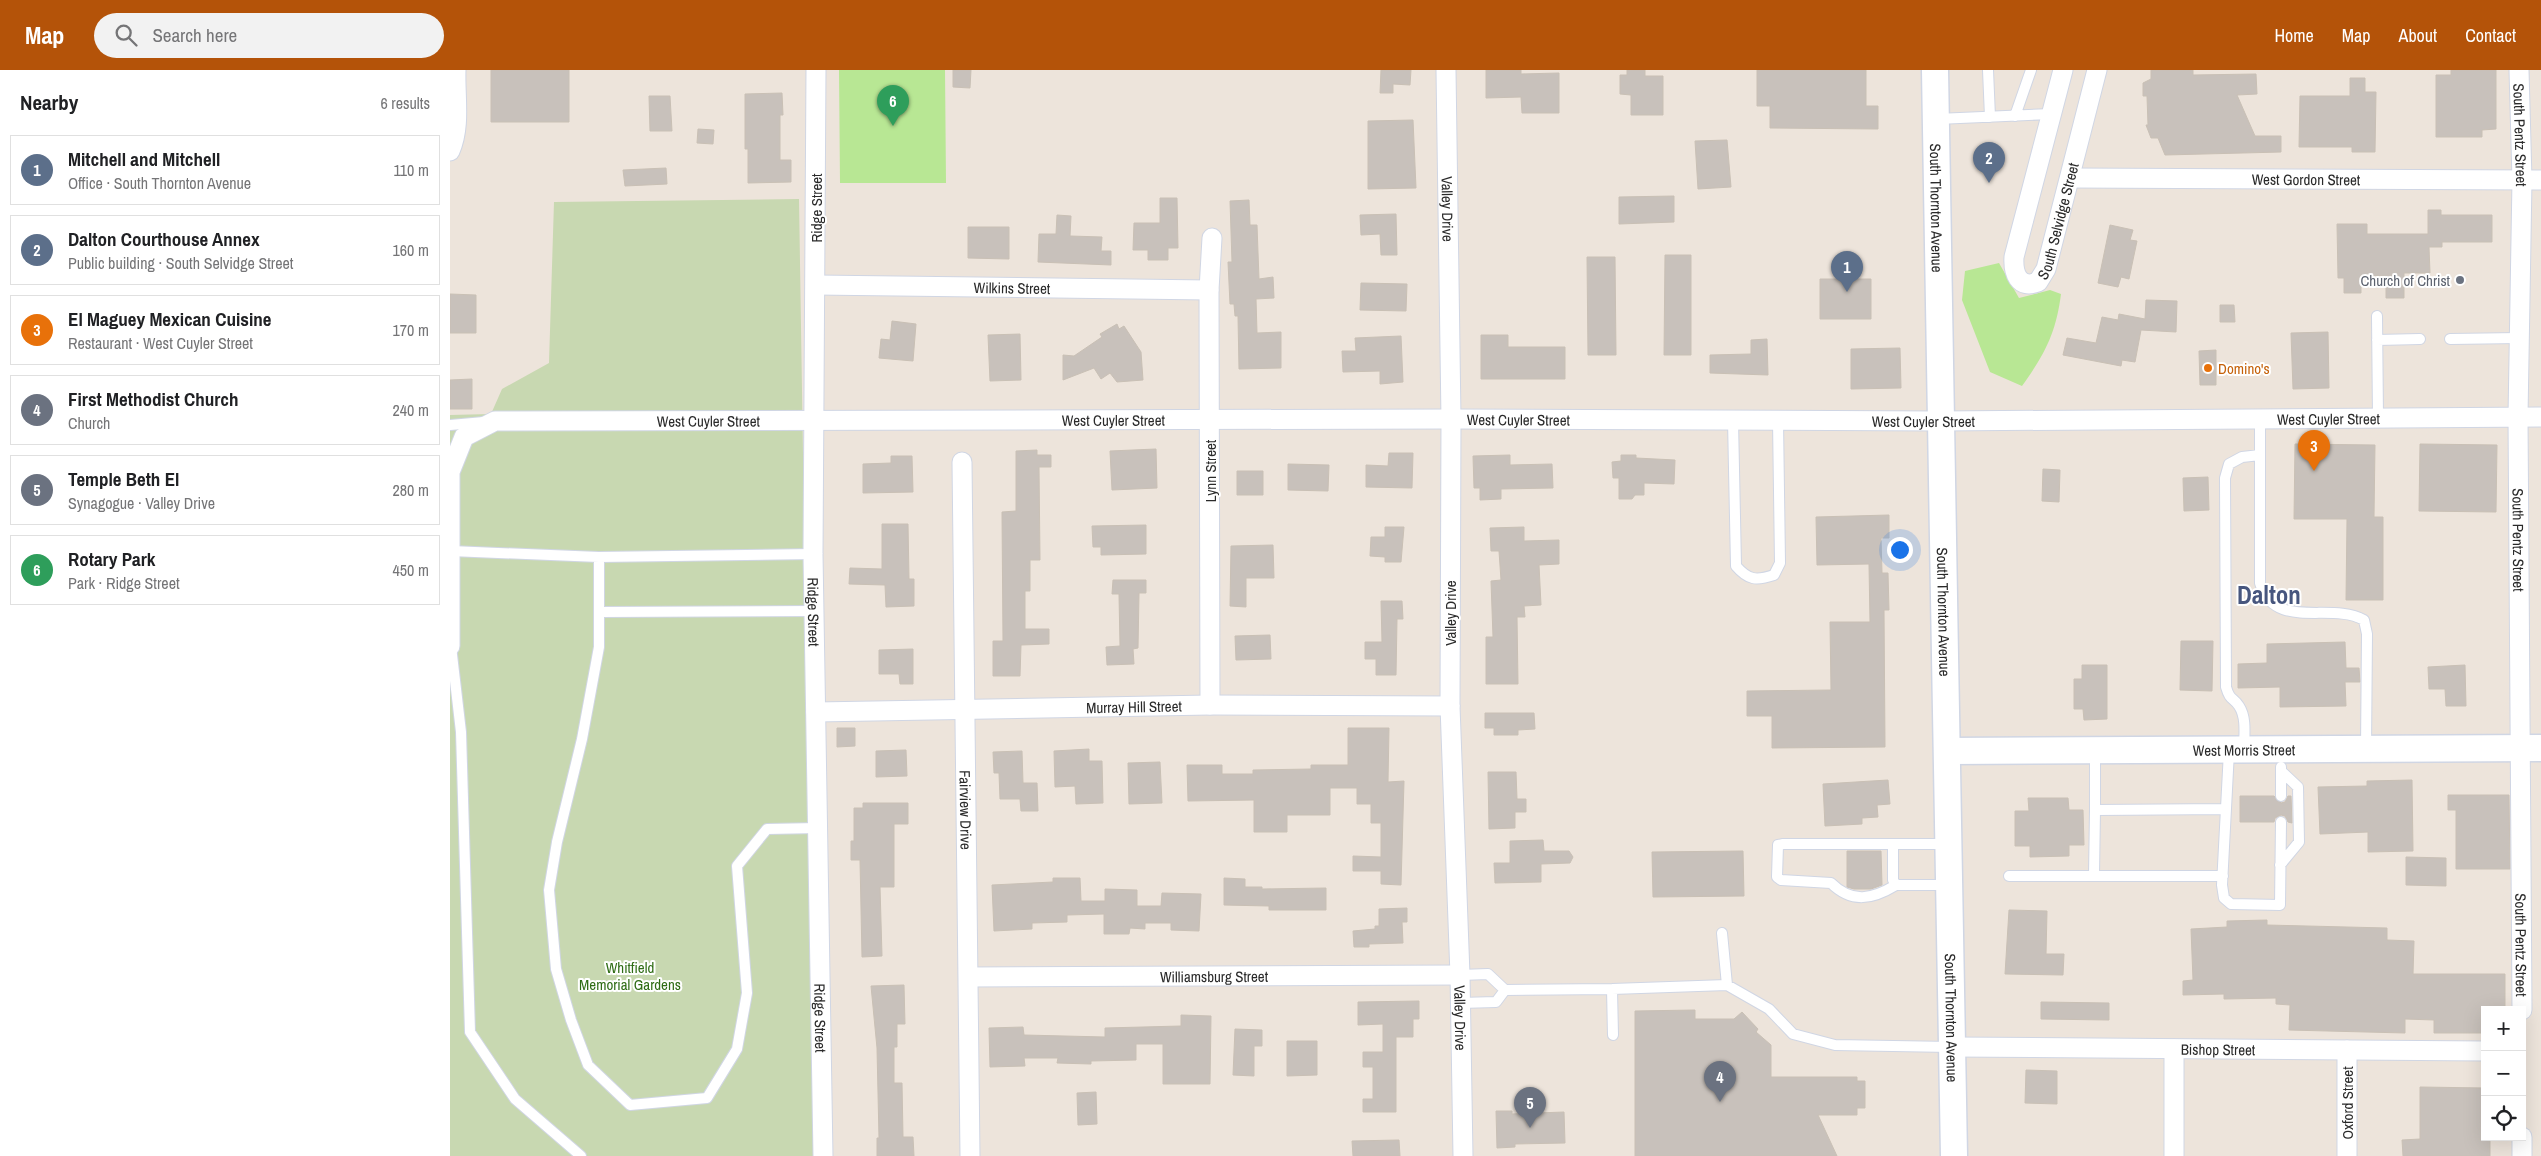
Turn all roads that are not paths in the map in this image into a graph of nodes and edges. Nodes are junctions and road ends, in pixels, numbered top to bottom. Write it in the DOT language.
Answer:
graph roads {
  1 [pos="456,70"];
  2 [pos="816,70"];
  3 [pos="1446,70"];
  4 [pos="1935,70"];
  5 [pos="1988,70"];
  6 [pos="2031,70"];
  7 [pos="2063,70"];
  8 [pos="2097,70"];
  9 [pos="2519,70"];
  10 [pos="2052,114"];
  11 [pos="2015,116"];
  12 [pos="1990,117"];
  13 [pos="1936,119"];
  14 [pos="450,151"];
  15 [pos="2071,178"];
  16 [pos="2522,180"];
  17 [pos="2541,180"];
  18 [pos="1212,238"];
  19 [pos="816,285"];
  20 [pos="1209,290"];
  21 [pos="2377,316"];
  22 [pos="2519,338"];
  23 [pos="2420,339"];
  24 [pos="2450,339"];
  25 [pos="2377,340"];
  26 [pos="2518,417"];
  27 [pos="2541,417"];
  28 [pos="2378,418"];
  29 [pos="1210,419"];
  30 [pos="1451,419"];
  31 [pos="2260,419"];
  32 [pos="814,420"];
  33 [pos="1733,420"];
  34 [pos="1778,420"];
  35 [pos="496,421"];
  36 [pos="1939,421"];
  37 [pos="450,425"];
  38 [pos="2260,455"];
  39 [pos="962,462"];
  40 [pos="451,527"];
  41 [pos="451,551"];
  42 [pos="813,554"];
  43 [pos="599,557"];
  44 [pos="814,611"];
  45 [pos="599,612"];
  46 [pos="450,647"];
  47 [pos="1210,705"];
  48 [pos="1450,706"];
  49 [pos="963,709"];
  50 [pos="816,712"];
  51 [pos="2530,748"];
  52 [pos="2366,749"];
  53 [pos="2095,750"];
  54 [pos="2237,750"];
  55 [pos="1948,751"];
  56 [pos="2282,760"];
  57 [pos="2281,796"];
  58 [pos="2226,809"];
  59 [pos="2095,810"];
  60 [pos="2281,822"];
  61 [pos="818,828"];
  62 [pos="1893,844"];
  63 [pos="1949,844"];
  64 [pos="2280,865"];
  65 [pos="2009,876"];
  66 [pos="2094,876"];
  67 [pos="2223,876"];
  68 [pos="1896,884"];
  69 [pos="1950,885"];
  70 [pos="1722,933"];
  71 [pos="1460,975"];
  72 [pos="969,977"];
  73 [pos="1727,985"];
  74 [pos="1505,990"];
  75 [pos="1612,990"];
  76 [pos="1460,1003"];
  77 [pos="2522,1006"];
  78 [pos="1613,1035"];
  79 [pos="1952,1047"];
  80 [pos="2174,1049"];
  81 [pos="2347,1050"];
  82 [pos="2481,1051"];
  83 [pos="2522,1141"];
  84 [pos="581,1156"];
  85 [pos="823,1156"];
  86 [pos="970,1156"];
  87 [pos="1463,1156"];
  88 [pos="1954,1156"];
  89 [pos="2174,1156"];
  90 [pos="2347,1156"];
  91 [pos="2522,1156"];
  1 -- 14 [label="street"];
  2 -- 19 [label="street, Ridge Street"];
  3 -- 30 [label="street, Valley Drive"];
  4 -- 13 [label="main road, South Thornton Avenue"];
  5 -- 12 [label="lane"];
  6 -- 11 [label="lane"];
  7 -- 10 [label="street, South Selvidge Street"];
  8 -- 15 [label="street, South Selvidge Street"];
  9 -- 16 [label="street, South Pentz Street"];
  10 -- 11 [label="lane"];
  10 -- 15 [label="street, South Selvidge Street"];
  11 -- 12 [label="lane"];
  12 -- 13 [label="lane"];
  13 -- 36 [label="main road, South Thornton Avenue"];
  15 -- 16 [label="street, West Gordon Street"];
  16 -- 17 [label="street, West Gordon Street"];
  16 -- 22 [label="street, South Pentz Street"];
  18 -- 20 [label="street, Lynn Street"];
  19 -- 20 [label="street, Wilkins Street"];
  19 -- 32 [label="street, Ridge Street"];
  20 -- 29 [label="street, Lynn Street"];
  21 -- 25 [label="lane"];
  22 -- 24 [label="lane"];
  22 -- 26 [label="street, South Pentz Street"];
  23 -- 25 [label="lane"];
  25 -- 28 [label="lane"];
  26 -- 27 [label="street, West Cuyler Street"];
  26 -- 28 [label="street, West Cuyler Street"];
  26 -- 51 [label="street, South Pentz Street"];
  28 -- 31 [label="street, West Cuyler Street"];
  29 -- 30 [label="street, West Cuyler Street"];
  29 -- 32 [label="street, West Cuyler Street"];
  29 -- 47 [label="street, Lynn Street"];
  30 -- 33 [label="street, West Cuyler Street"];
  30 -- 48 [label="street, Valley Drive"];
  31 -- 36 [label="street, West Cuyler Street"];
  31 -- 38 [label="lane"];
  32 -- 35 [label="street, West Cuyler Street"];
  32 -- 42 [label="street, Ridge Street"];
  33 -- 34 [label="street, West Cuyler Street"];
  33 -- 34 [label="lane"];
  34 -- 36 [label="street, West Cuyler Street"];
  35 -- 37 [label="lane"];
  35 -- 40 [label="street"];
  36 -- 55 [label="main road, South Thornton Avenue"];
  38 -- 52 [label="lane"];
  38 -- 54 [label="lane"];
  39 -- 49 [label="street, Fairview Drive"];
  40 -- 41 [label="street"];
  41 -- 43 [label="lane"];
  41 -- 46 [label="street"];
  42 -- 43 [label="lane"];
  42 -- 44 [label="street, Ridge Street"];
  43 -- 45 [label="lane"];
  44 -- 45 [label="lane"];
  44 -- 50 [label="street, Ridge Street"];
  45 -- 61 [label="lane"];
  46 -- 84 [label="lane"];
  47 -- 48 [label="street, Murray Hill Street"];
  47 -- 49 [label="street, Murray Hill Street"];
  48 -- 71 [label="street, Valley Drive"];
  49 -- 50 [label="street, Murray Hill Street"];
  49 -- 72 [label="street, Fairview Drive"];
  50 -- 61 [label="street, Ridge Street"];
  51 -- 52 [label="main road, West Morris Street"];
  51 -- 77 [label="street, South Pentz Street"];
  52 -- 56 [label="main road, West Morris Street"];
  53 -- 54 [label="main road, West Morris Street"];
  53 -- 55 [label="main road, West Morris Street"];
  53 -- 59 [label="lane"];
  54 -- 56 [label="main road, West Morris Street"];
  54 -- 58 [label="lane"];
  55 -- 63 [label="main road, South Thornton Avenue"];
  56 -- 57 [label="lane"];
  56 -- 64 [label="lane"];
  58 -- 59 [label="lane"];
  58 -- 67 [label="lane"];
  59 -- 66 [label="lane"];
  60 -- 64 [label="lane"];
  61 -- 85 [label="street, Ridge Street"];
  62 -- 63 [label="lane"];
  62 -- 68 [label="lane"];
  62 -- 68 [label="lane"];
  63 -- 69 [label="main road, South Thornton Avenue"];
  64 -- 67 [label="lane"];
  65 -- 66 [label="lane"];
  66 -- 67 [label="lane"];
  68 -- 69 [label="lane"];
  69 -- 79 [label="main road, South Thornton Avenue"];
  70 -- 73 [label="lane"];
  71 -- 72 [label="street, Williamsburg Street"];
  71 -- 74 [label="lane"];
  71 -- 76 [label="street, Valley Drive"];
  72 -- 86 [label="street, Fairview Drive"];
  73 -- 75 [label="lane"];
  73 -- 79 [label="lane"];
  74 -- 75 [label="lane"];
  74 -- 76 [label="lane"];
  75 -- 78 [label="lane"];
  76 -- 87 [label="street, Valley Drive"];
  79 -- 80 [label="street, Bishop Street"];
  79 -- 88 [label="main road, South Thornton Avenue"];
  80 -- 81 [label="street, Bishop Street"];
  80 -- 89 [label="street"];
  81 -- 82 [label="street, Bishop Street"];
  81 -- 90 [label="street, Oxford Street"];
  83 -- 91 [label="street"];
}
